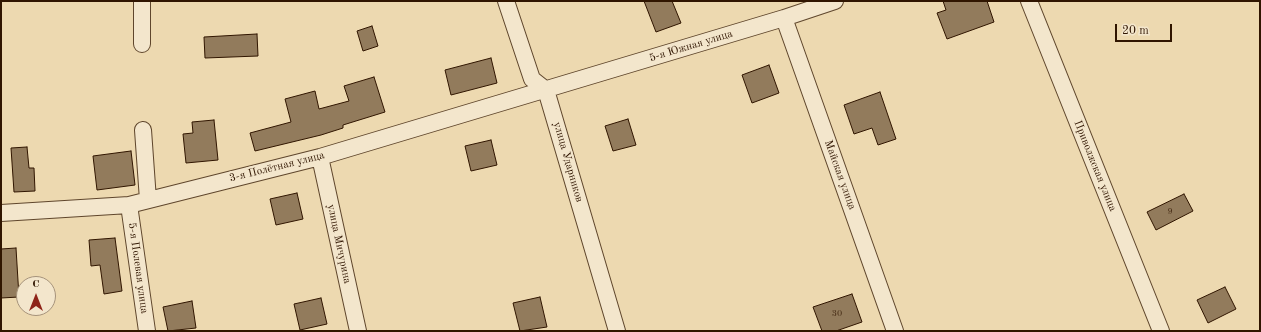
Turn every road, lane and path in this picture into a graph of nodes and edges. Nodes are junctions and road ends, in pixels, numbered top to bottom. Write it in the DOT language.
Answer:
graph roads {
  1 [pos="142,1"];
  2 [pos="506,1"];
  3 [pos="835,1"];
  4 [pos="1028,1"];
  5 [pos="784,18"];
  6 [pos="142,44"];
  7 [pos="546,90"];
  8 [pos="143,130"];
  9 [pos="320,157"];
  10 [pos="148,200"];
  11 [pos="129,205"];
  12 [pos="1,213"];
  13 [pos="147,331"];
  14 [pos="358,331"];
  15 [pos="617,331"];
  16 [pos="895,331"];
  17 [pos="1161,331"];
  1 -- 6 [label="street"];
  2 -- 7 [label="street"];
  3 -- 5 [label="street, 5-я Южная улица"];
  4 -- 17 [label="street, Приволжская улица"];
  5 -- 7 [label="street, 5-я Южная улица"];
  5 -- 16 [label="street, Майская улица"];
  7 -- 9 [label="street, 3-я Полётная улица"];
  7 -- 15 [label="street, улица Ударников"];
  8 -- 10 [label="street"];
  9 -- 10 [label="street, 3-я Полётная улица"];
  9 -- 14 [label="street, улица Мичурина"];
  10 -- 11 [label="street, 3-я Полётная улица"];
  11 -- 12 [label="street, 3-я Полётная улица"];
  11 -- 13 [label="street, 5-я Полевая улица"];
}
